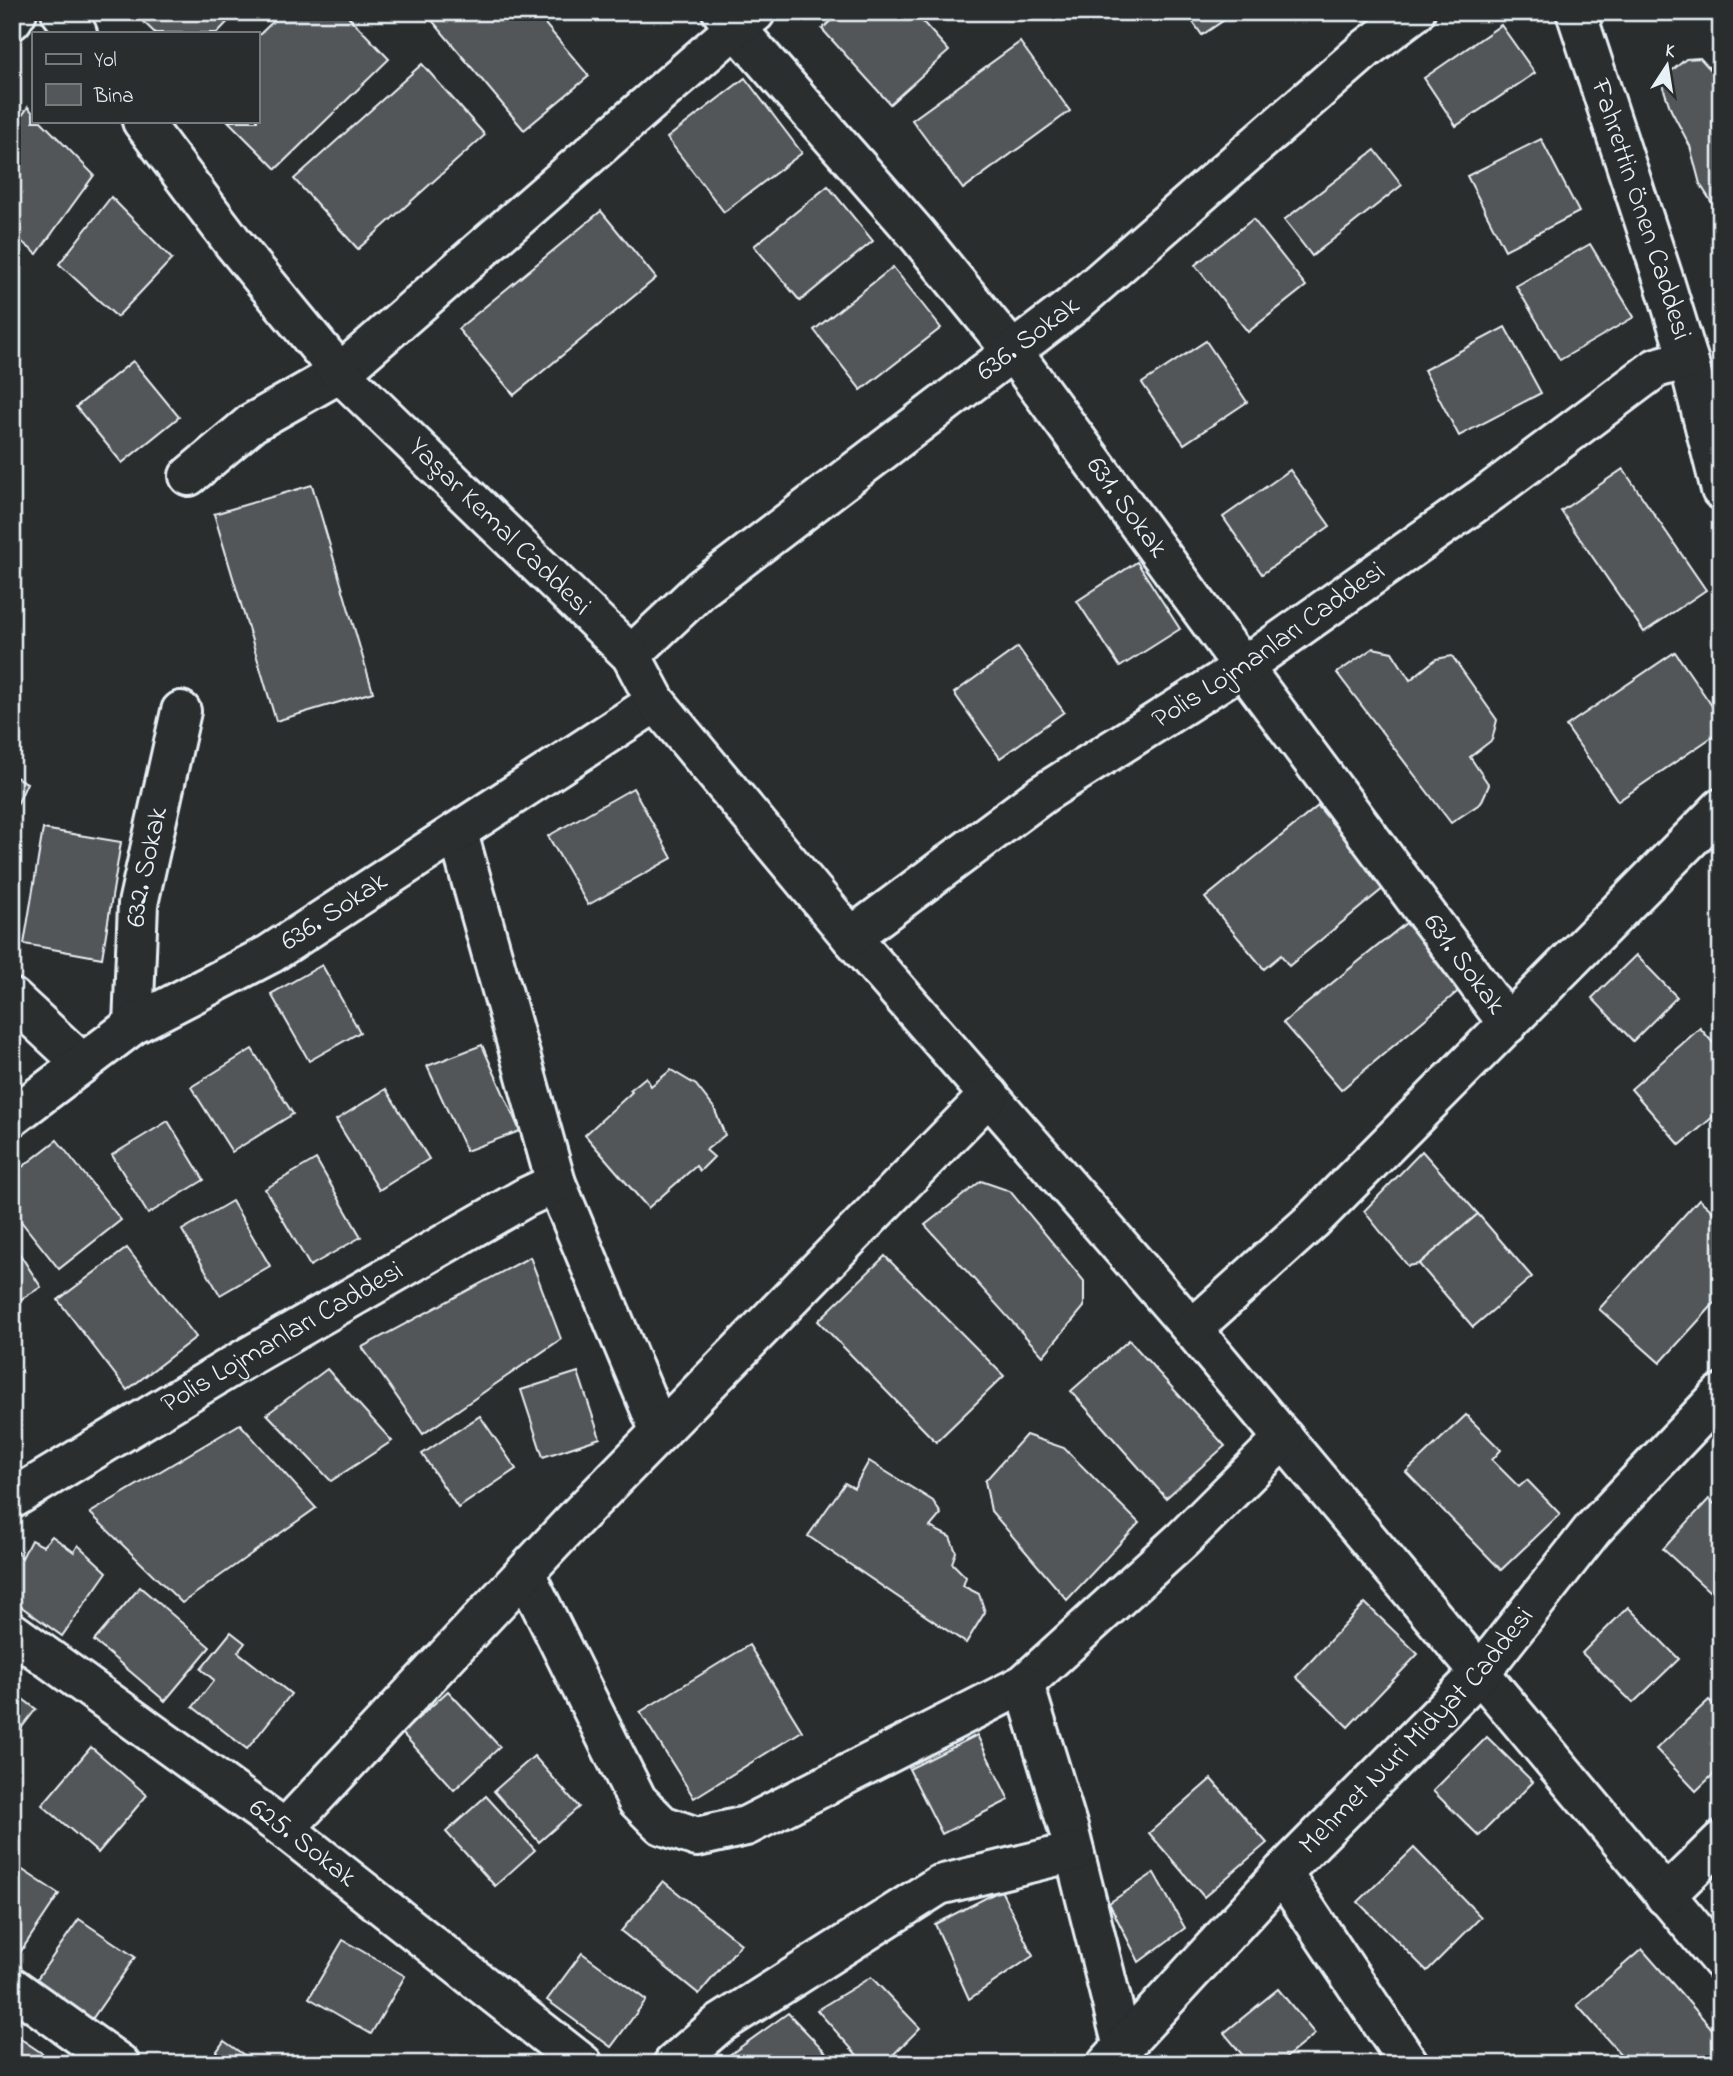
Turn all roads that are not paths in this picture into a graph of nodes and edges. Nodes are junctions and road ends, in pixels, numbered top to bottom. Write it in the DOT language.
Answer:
graph roads {
  1 [pos="17,12"];
  2 [pos="61,12"];
  3 [pos="1415,12"];
  4 [pos="1576,12"];
  5 [pos="738,17"];
  6 [pos="12,20"];
  7 [pos="76,32"];
  8 [pos="143,122"];
  9 [pos="1012,351"];
  10 [pos="1688,359"];
  11 [pos="340,373"];
  12 [pos="189,476"];
  13 [pos="1721,490"];
  14 [pos="631,655"];
  15 [pos="1242,667"];
  16 [pos="656,702"];
  17 [pos="181,711"];
  18 [pos="1721,808"];
  19 [pos="458,833"];
  20 [pos="851,937"];
  21 [pos="12,998"];
  22 [pos="1508,1024"];
  23 [pos="133,1025"];
  24 [pos="82,1063"];
  25 [pos="989,1096"];
  26 [pos="12,1117"];
  27 [pos="556,1183"];
  28 [pos="1192,1329"];
  29 [pos="1721,1394"];
  30 [pos="660,1432"];
  31 [pos="1284,1438"];
  32 [pos="12,1499"];
  33 [pos="525,1573"];
  34 [pos="12,1632"];
  35 [pos="1480,1673"];
  36 [pos="1024,1684"];
  37 [pos="285,1829"];
  38 [pos="1721,1841"];
  39 [pos="1074,1852"];
  40 [pos="1282,1872"];
  41 [pos="1665,1896"];
  42 [pos="1721,1961"];
  43 [pos="12,1987"];
  44 [pos="1115,2055"];
  45 [pos="120,2064"];
  46 [pos="583,2064"];
  47 [pos="673,2064"];
  48 [pos="1409,2064"];
  1 -- 6 [label="street"];
  2 -- 7 [label="street"];
  3 -- 9 [label="street, 636. Sokak"];
  4 -- 10 [label="street, Fahrettin Önen Caddesi"];
  5 -- 9 [label="street, 631. Sokak"];
  5 -- 11 [label="street"];
  8 -- 11 [label="street, Yaşar Kemal Caddesi"];
  9 -- 14 [label="street, 636. Sokak"];
  9 -- 15 [label="street, 631. Sokak"];
  10 -- 13 [label="street, Fahrettin Önen Caddesi"];
  10 -- 15 [label="street, Polis Lojmanları Caddesi"];
  11 -- 12 [label="street"];
  11 -- 14 [label="street, Yaşar Kemal Caddesi"];
  14 -- 16 [label="street, Yaşar Kemal Caddesi"];
  15 -- 20 [label="street, Polis Lojmanları Caddesi"];
  15 -- 22 [label="street, 631. Sokak"];
  16 -- 19 [label="street, 636. Sokak"];
  16 -- 20 [label="street, Yaşar Kemal Caddesi"];
  17 -- 23 [label="street, 632. Sokak"];
  18 -- 22 [label="street"];
  19 -- 23 [label="street, 636. Sokak"];
  19 -- 27 [label="street"];
  20 -- 25 [label="street, Yaşar Kemal Caddesi"];
  21 -- 24 [label="street"];
  22 -- 28 [label="street"];
  23 -- 24 [label="street, 636. Sokak"];
  24 -- 26 [label="street, 636. Sokak"];
  25 -- 28 [label="street, Yaşar Kemal Caddesi"];
  25 -- 30 [label="street"];
  27 -- 30 [label="street"];
  27 -- 32 [label="street, Polis Lojmanları Caddesi"];
  28 -- 31 [label="street, Yaşar Kemal Caddesi"];
  29 -- 35 [label="street, Mehmet Nuri Midyat Caddesi"];
  30 -- 33 [label="street"];
  31 -- 35 [label="street, Yaşar Kemal Caddesi"];
  31 -- 36 [label="street"];
  33 -- 36 [label="street"];
  33 -- 37 [label="street"];
  34 -- 37 [label="street, 625. Sokak"];
  35 -- 40 [label="street, Mehmet Nuri Midyat Caddesi"];
  35 -- 41 [label="street, Yaşar Kemal Caddesi"];
  36 -- 39 [label="street"];
  37 -- 46 [label="street, 625. Sokak"];
  38 -- 41 [label="street"];
  39 -- 44 [label="street"];
  39 -- 47 [label="street"];
  40 -- 44 [label="street, Mehmet Nuri Midyat Caddesi"];
  40 -- 48 [label="street"];
  41 -- 42 [label="street, Yaşar Kemal Caddesi"];
  43 -- 45 [label="street"];
}
